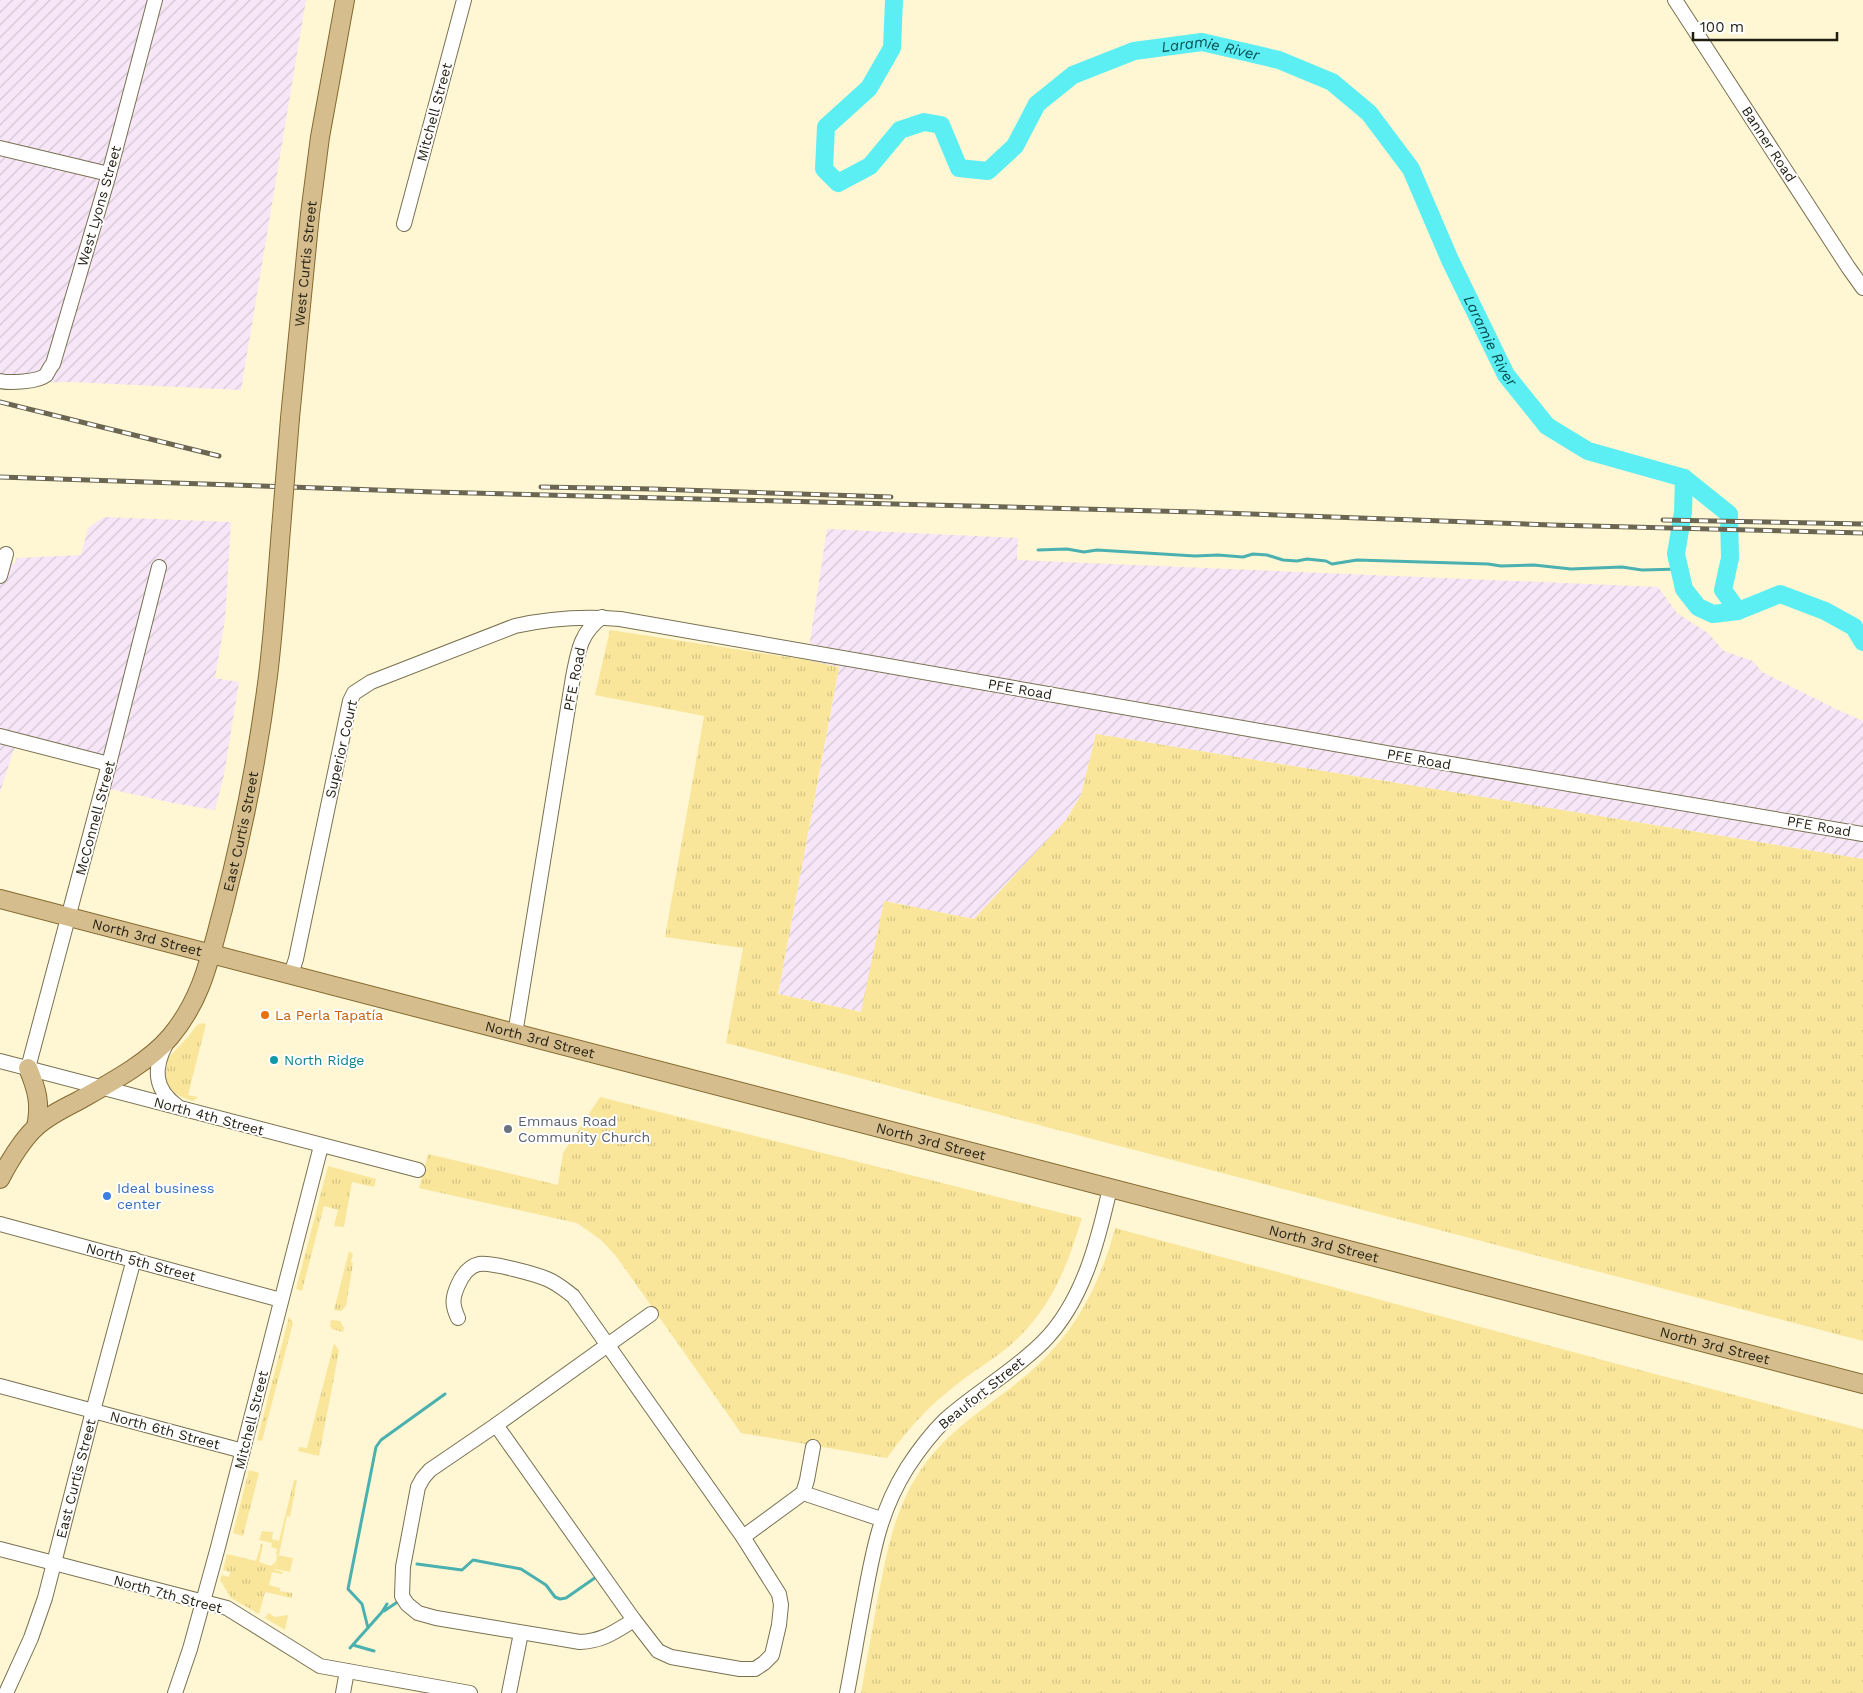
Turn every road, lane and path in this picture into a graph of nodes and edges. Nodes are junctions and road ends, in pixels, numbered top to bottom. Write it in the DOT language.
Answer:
graph roads {
  1 [pos="155,0"];
  2 [pos="345,0"];
  3 [pos="464,0"];
  4 [pos="1675,0"];
  5 [pos="0,148"];
  6 [pos="109,174"];
  7 [pos="404,224"];
  8 [pos="1863,288"];
  9 [pos="5,382"];
  10 [pos="281,529"];
  11 [pos="6,554"];
  12 [pos="159,567"];
  13 [pos="0,576"];
  14 [pos="602,617"];
  15 [pos="0,736"];
  16 [pos="109,764"];
  17 [pos="1863,834"];
  18 [pos="0,899"];
  19 [pos="69,916"];
  20 [pos="211,952"];
  21 [pos="291,974"];
  22 [pos="515,1034"];
  23 [pos="169,1039"];
  24 [pos="0,1061"];
  25 [pos="28,1068"];
  26 [pos="102,1088"];
  27 [pos="180,1108"];
  28 [pos="36,1126"];
  29 [pos="321,1146"];
  30 [pos="418,1170"];
  31 [pos="0,1179"];
  32 [pos="1110,1188"];
  33 [pos="0,1224"];
  34 [pos="134,1259"];
  35 [pos="281,1300"];
  36 [pos="651,1314"];
  37 [pos="458,1318"];
  38 [pos="608,1345"];
  39 [pos="1863,1384"];
  40 [pos="0,1386"];
  41 [pos="93,1411"];
  42 [pos="496,1425"];
  43 [pos="813,1446"];
  44 [pos="243,1451"];
  45 [pos="803,1493"];
  46 [pos="881,1519"];
  47 [pos="744,1537"];
  48 [pos="0,1550"];
  49 [pos="54,1564"];
  50 [pos="203,1603"];
  51 [pos="634,1620"];
  52 [pos="521,1633"];
  53 [pos="347,1671"];
  54 [pos="6,1693"];
  55 [pos="176,1693"];
  56 [pos="343,1693"];
  57 [pos="470,1693"];
  58 [pos="509,1693"];
  59 [pos="847,1693"];
  1 -- 6 [label="street, West Lyons Street"];
  2 -- 10 [label="main road, West Curtis Street, bridge"];
  3 -- 7 [label="street, Mitchell Street"];
  4 -- 8 [label="street, Banner Road"];
  5 -- 6 [label="street"];
  6 -- 9 [label="street, West Lyons Street"];
  10 -- 20 [label="main road, East Curtis Street"];
  11 -- 13 [label="street"];
  12 -- 16 [label="street, McConnell Street"];
  14 -- 17 [label="street, PFE Road"];
  14 -- 21 [label="street, Superior Court"];
  14 -- 22 [label="street, PFE Road"];
  15 -- 16 [label="street"];
  16 -- 19 [label="street, McConnell Street"];
  18 -- 19 [label="main road, North 3rd Street"];
  19 -- 20 [label="main road, North 3rd Street"];
  19 -- 25 [label="street, McConnell Street"];
  20 -- 21 [label="main road, North 3rd Street"];
  20 -- 23 [label="main road, East Curtis Street"];
  21 -- 22 [label="main road, North 3rd Street"];
  22 -- 32 [label="main road, North 3rd Street"];
  23 -- 26 [label="main road, East Curtis Street"];
  23 -- 27 [label="street"];
  24 -- 25 [label="street, North 4th Street"];
  25 -- 26 [label="street, North 4th Street"];
  25 -- 28 [label="main road"];
  26 -- 27 [label="street, North 4th Street"];
  26 -- 28 [label="main road, East Curtis Street"];
  27 -- 29 [label="street, North 4th Street"];
  28 -- 31 [label="main road"];
  29 -- 30 [label="street, North 4th Street"];
  29 -- 35 [label="street, Mitchell Street"];
  32 -- 39 [label="main road, North 3rd Street"];
  32 -- 46 [label="street, Beaufort Street"];
  33 -- 34 [label="street, North 5th Street"];
  34 -- 35 [label="street, North 5th Street"];
  34 -- 41 [label="street, East Curtis Street"];
  35 -- 44 [label="street, Mitchell Street"];
  36 -- 38 [label="street"];
  37 -- 38 [label="street"];
  38 -- 42 [label="street"];
  38 -- 47 [label="street"];
  40 -- 41 [label="street, North 6th Street"];
  41 -- 44 [label="street, North 6th Street"];
  41 -- 49 [label="street, East Curtis Street"];
  42 -- 51 [label="street"];
  42 -- 52 [label="street"];
  43 -- 45 [label="street"];
  44 -- 50 [label="street, Mitchell Street"];
  45 -- 46 [label="street"];
  45 -- 47 [label="street"];
  46 -- 59 [label="street, Beaufort Street"];
  47 -- 51 [label="street"];
  48 -- 49 [label="street, North 7th Street"];
  49 -- 50 [label="street, North 7th Street"];
  49 -- 54 [label="street, East Curtis Street"];
  50 -- 53 [label="street, North 7th Street"];
  50 -- 55 [label="street, Mitchell Street"];
  51 -- 52 [label="street"];
  52 -- 58 [label="street"];
  53 -- 56 [label="street"];
  53 -- 57 [label="street, North 7th Street"];
}
